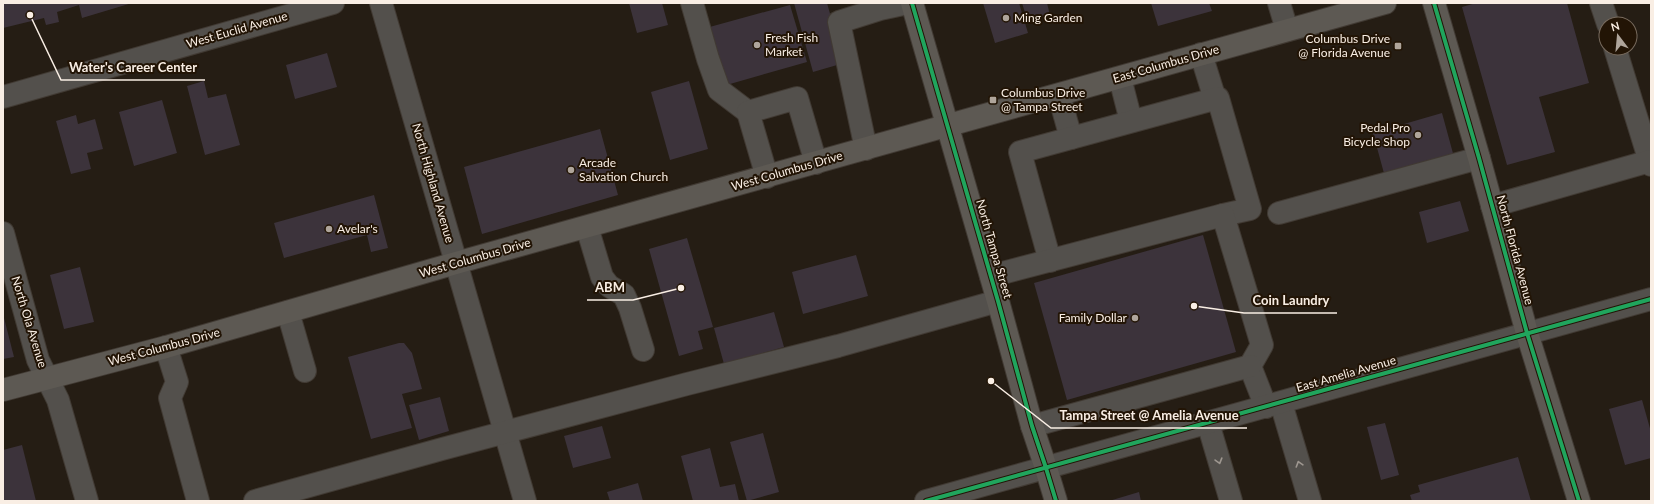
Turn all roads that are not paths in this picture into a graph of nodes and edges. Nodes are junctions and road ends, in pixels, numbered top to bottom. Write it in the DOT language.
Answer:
graph roads {
  1 [pos="333,3"];
  2 [pos="381,3"];
  3 [pos="692,3"];
  4 [pos="908,3"];
  5 [pos="912,3"];
  6 [pos="1279,3"];
  7 [pos="1385,3"];
  8 [pos="1434,3"];
  9 [pos="1601,3"];
  10 [pos="1605,16"];
  11 [pos="1287,30"];
  12 [pos="1201,54"];
  13 [pos="1617,56"];
  14 [pos="1120,78"];
  15 [pos="1059,95"];
  16 [pos="3,97"];
  17 [pos="1215,99"];
  18 [pos="748,112"];
  19 [pos="1131,121"];
  20 [pos="948,127"];
  21 [pos="1071,138"];
  22 [pos="866,149"];
  23 [pos="1479,158"];
  24 [pos="816,163"];
  25 [pos="1650,163"];
  26 [pos="768,177"];
  27 [pos="1492,206"];
  28 [pos="1278,213"];
  29 [pos="1223,215"];
  30 [pos="587,227"];
  31 [pos="3,233"];
  32 [pos="1050,261"];
  33 [pos="456,263"];
  34 [pos="991,276"];
  35 [pos="1651,299"];
  36 [pos="998,301"];
  37 [pos="288,312"];
  38 [pos="1527,333"];
  39 [pos="166,347"];
  40 [pos="643,350"];
  41 [pos="1250,366"];
  42 [pos="305,371"];
  43 [pos="46,377"];
  44 [pos="3,390"];
  45 [pos="1273,405"];
  46 [pos="1208,423"];
  47 [pos="1032,426"];
  48 [pos="506,433"];
  49 [pos="1046,468"];
  50 [pos="87,501"];
  51 [pos="198,501"];
  52 [pos="255,501"];
  53 [pos="525,501"];
  54 [pos="926,501"];
  55 [pos="1056,501"];
  56 [pos="1231,501"];
  57 [pos="1310,501"];
  58 [pos="1579,501"];
  1 -- 16 [label="street, West Euclid Avenue"];
  2 -- 33 [label="street, North Highland Avenue"];
  3 -- 18 [label="street"];
  4 -- 22 [label="street"];
  5 -- 20 [label="main road, North Tampa Street"];
  6 -- 11 [label="street"];
  7 -- 11 [label="main road, East Columbus Drive"];
  8 -- 23 [label="main road, North Florida Avenue"];
  9 -- 10 [label="street"];
  11 -- 12 [label="main road, East Columbus Drive"];
  12 -- 14 [label="main road, East Columbus Drive"];
  12 -- 17 [label="street"];
  13 -- 25 [label="street"];
  14 -- 15 [label="main road, East Columbus Drive"];
  14 -- 19 [label="street"];
  15 -- 20 [label="main road, East Columbus Drive"];
  15 -- 21 [label="street"];
  17 -- 19 [label="street"];
  17 -- 29 [label="street"];
  18 -- 24 [label="street"];
  18 -- 26 [label="street"];
  19 -- 21 [label="street"];
  20 -- 22 [label="main road, West Columbus Drive"];
  20 -- 34 [label="main road, North Tampa Street"];
  21 -- 32 [label="street"];
  22 -- 24 [label="main road, West Columbus Drive"];
  23 -- 27 [label="main road, North Florida Avenue"];
  23 -- 28 [label="street"];
  24 -- 26 [label="main road, West Columbus Drive"];
  25 -- 27 [label="street"];
  26 -- 30 [label="main road, West Columbus Drive"];
  27 -- 38 [label="main road, North Florida Avenue"];
  29 -- 32 [label="street"];
  29 -- 41 [label="street"];
  30 -- 33 [label="main road, West Columbus Drive"];
  30 -- 40 [label="street"];
  31 -- 43 [label="street, North Ola Avenue"];
  32 -- 34 [label="street"];
  33 -- 37 [label="main road, West Columbus Drive"];
  33 -- 48 [label="street, North Highland Avenue"];
  34 -- 36 [label="main road, North Tampa Street"];
  35 -- 38 [label="street, East Amelia Avenue"];
  36 -- 47 [label="main road, North Tampa Street"];
  36 -- 48 [label="street"];
  37 -- 39 [label="main road, West Columbus Drive"];
  37 -- 42 [label="street"];
  38 -- 45 [label="street, East Amelia Avenue"];
  38 -- 58 [label="main road, North Florida Avenue"];
  39 -- 43 [label="main road, West Columbus Drive"];
  39 -- 51 [label="street"];
  41 -- 45 [label="street"];
  41 -- 47 [label="street"];
  43 -- 44 [label="main road, West Columbus Drive"];
  43 -- 50 [label="street, North Ola Avenue"];
  45 -- 46 [label="street, East Amelia Avenue"];
  57 -- 45 [label="street, one-way"];
  46 -- 49 [label="street, East Amelia Avenue"];
  46 -- 56 [label="street, one-way"];
  47 -- 49 [label="main road, North Tampa Street"];
  48 -- 52 [label="street"];
  48 -- 53 [label="street, North Highland Avenue"];
  49 -- 54 [label="street, East Amelia Avenue"];
  49 -- 55 [label="main road, North Tampa Street"];
}
